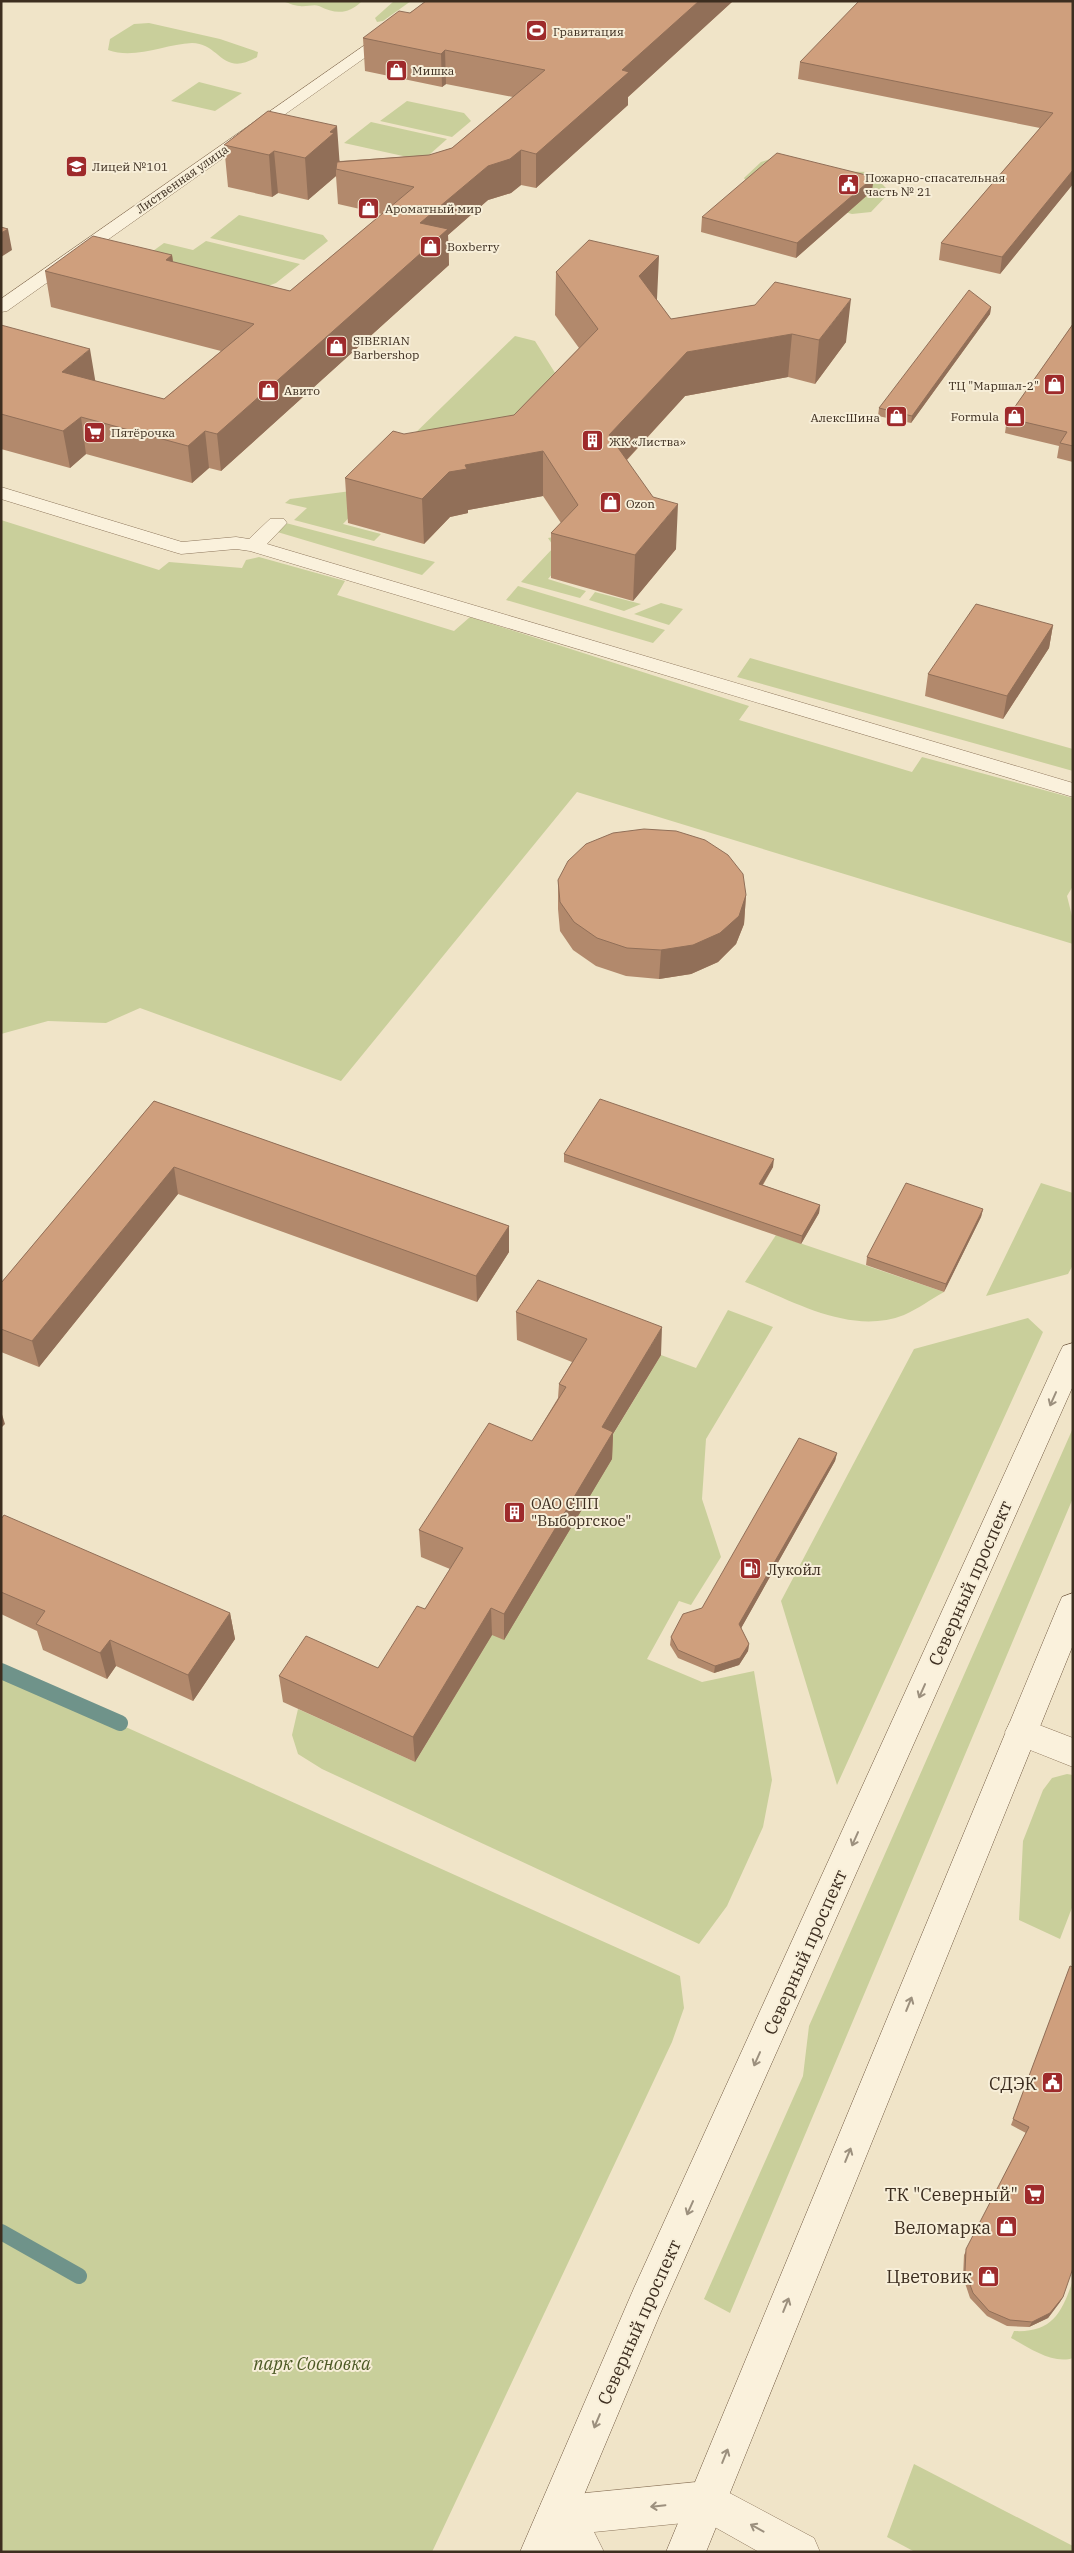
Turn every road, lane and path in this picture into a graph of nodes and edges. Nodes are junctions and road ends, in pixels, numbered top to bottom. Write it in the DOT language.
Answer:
graph roads {
  1 [pos="438,1"];
  2 [pos="1,307"];
  3 [pos="1,493"];
  4 [pos="276,523"];
  5 [pos="253,546"];
  6 [pos="1073,790"];
  7 [pos="1073,1354"];
  8 [pos="1073,1606"];
  9 [pos="1021,1732"];
  10 [pos="1073,1753"];
  11 [pos="707,2501"];
  12 [pos="556,2516"];
  13 [pos="540,2552"];
  14 [pos="584,2552"];
  15 [pos="686,2552"];
  16 [pos="800,2552"];
  1 -- 2 [label="street, Лиственная улица"];
  3 -- 5 [label="street"];
  4 -- 5 [label="street"];
  5 -- 6 [label="street"];
  7 -- 12 [label="street, Северный проспект, one-way"];
  8 -- 9 [label="street"];
  9 -- 10 [label="street"];
  11 -- 9 [label="street, one-way"];
  11 -- 12 [label="street, one-way"];
  11 -- 15 [label="street"];
  16 -- 11 [label="street, one-way"];
  12 -- 13 [label="street, Северный проспект"];
  12 -- 14 [label="street"];
}
